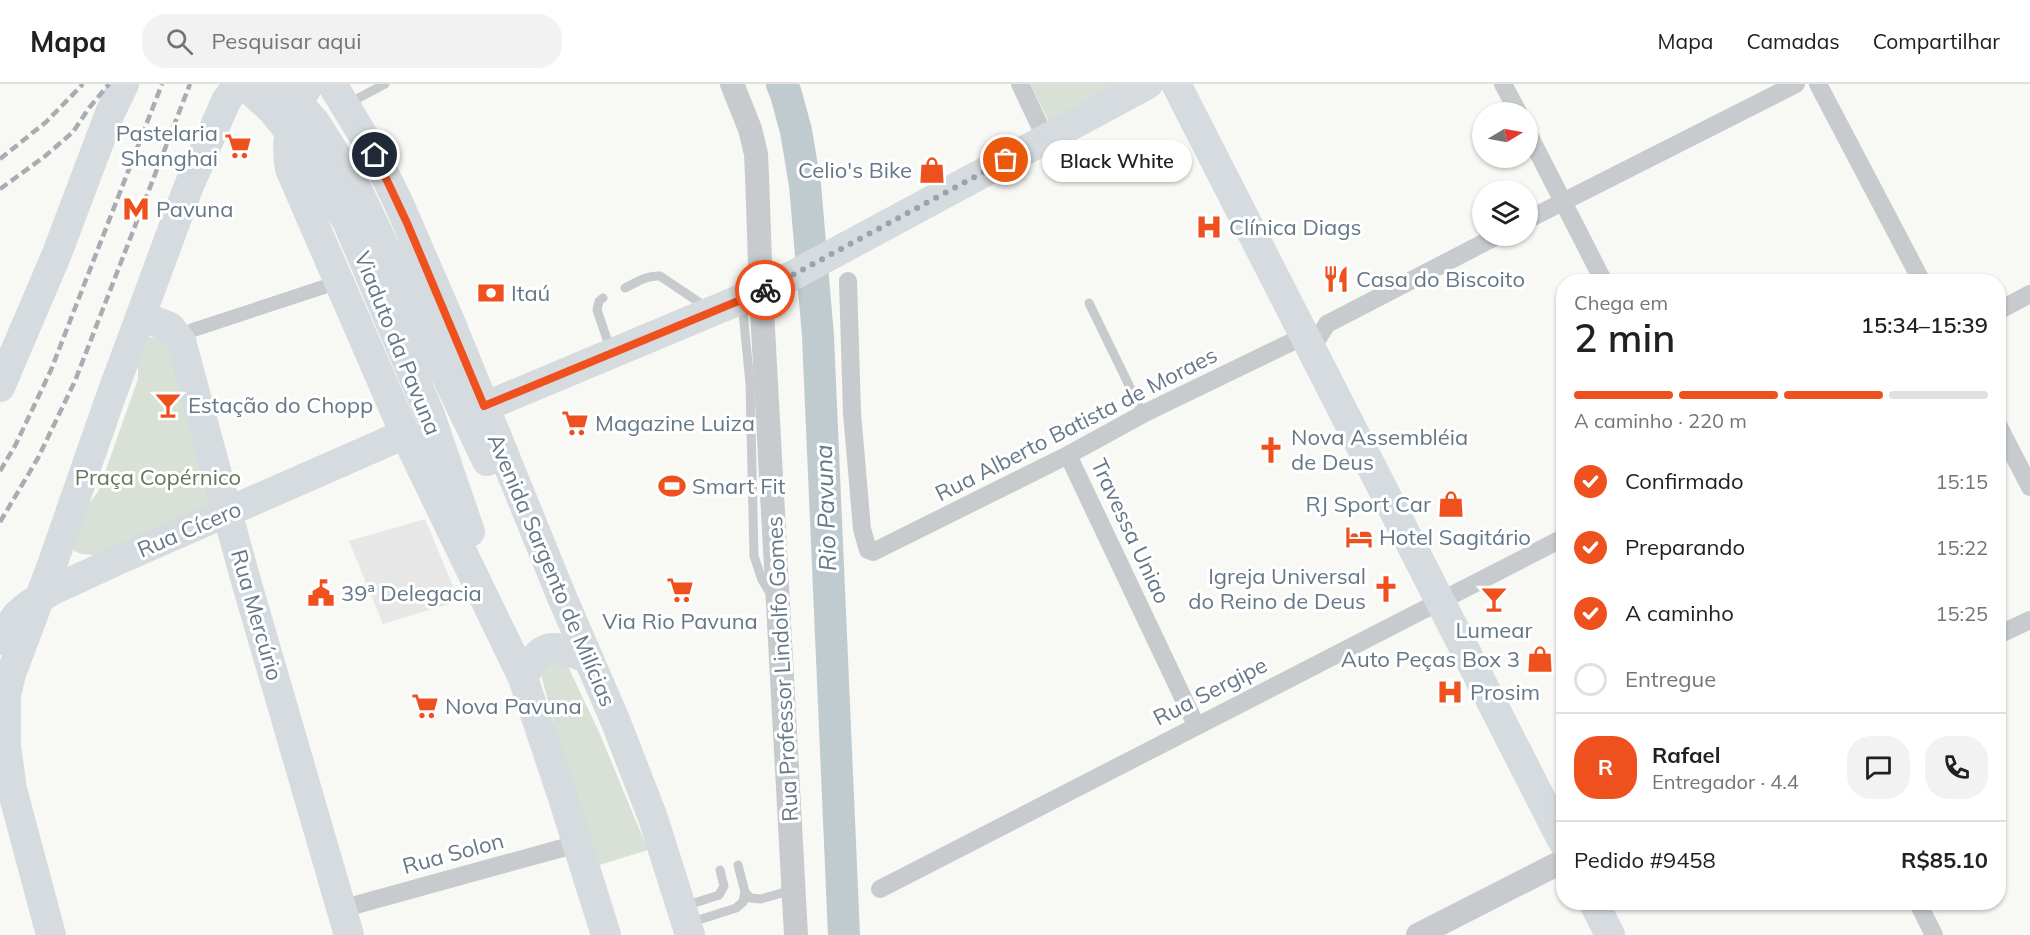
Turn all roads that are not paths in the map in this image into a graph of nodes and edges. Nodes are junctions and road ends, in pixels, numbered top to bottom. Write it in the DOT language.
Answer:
graph roads {
  1 [pos="124,84"];
  2 [pos="238,84"];
  3 [pos="244,84"];
  4 [pos="280,84"];
  5 [pos="309,84"];
  6 [pos="385,84"];
  7 [pos="732,84"];
  8 [pos="1020,84"];
  9 [pos="1148,84"];
  10 [pos="1176,84"];
  11 [pos="1503,84"];
  12 [pos="1796,84"];
  13 [pos="1818,84"];
  14 [pos="340,92"];
  15 [pos="1513,102"];
  16 [pos="1046,139"];
  17 [pos="1538,152"];
  18 [pos="1563,201"];
  19 [pos="1538,214"];
  20 [pos="1477,246"];
  21 [pos="1600,274"];
  22 [pos="1918,274"];
  23 [pos="848,281"];
  24 [pos="339,282"];
  25 [pos="625,288"];
  26 [pos="761,292"];
  27 [pos="2030,294"];
  28 [pos="603,298"];
  29 [pos="1089,303"];
  30 [pos="2006,307"];
  31 [pos="713,312"];
  32 [pos="141,316"];
  33 [pos="192,330"];
  34 [pos="1309,332"];
  35 [pos="611,354"];
  36 [pos="0,387"];
  37 [pos="471,406"];
  38 [pos="1143,414"];
  39 [pos="405,434"];
  40 [pos="2006,440"];
  41 [pos="1068,455"];
  42 [pos="2030,487"];
  43 [pos="228,513"];
  44 [pos="1556,542"];
  45 [pos="561,595"];
  46 [pos="40,597"];
  47 [pos="1441,602"];
  48 [pos="2030,620"];
  49 [pos="500,629"];
  50 [pos="2006,631"];
  51 [pos="0,640"];
  52 [pos="589,660"];
  53 [pos="523,678"];
  54 [pos="1196,725"];
  55 [pos="6,788"];
  56 [pos="1556,828"];
  57 [pos="577,844"];
  58 [pos="738,865"];
  59 [pos="1556,865"];
  60 [pos="720,870"];
  61 [pos="794,889"];
  62 [pos="880,889"];
  63 [pos="745,892"];
  64 [pos="1598,910"];
  65 [pos="1922,910"];
  66 [pos="345,922"];
  67 [pos="686,922"];
  68 [pos="51,935"];
  69 [pos="606,935"];
  70 [pos="796,935"];
  71 [pos="1418,935"];
  72 [pos="1610,935"];
  73 [pos="1934,935"];
  1 -- 36 [label="main road"];
  2 -- 32 [label="main road"];
  3 -- 49 [label="main road, Viaduto da Pavuna"];
  4 -- 37 [label="main road, Viaduto da Pavuna"];
  5 -- 24 [label="main road"];
  6 -- 14 [label="lane"];
  7 -- 26 [label="street, Rua Professor Lindolfo Gomes"];
  8 -- 16 [label="street"];
  9 -- 16 [label="main road"];
  10 -- 34 [label="main road"];
  11 -- 15 [label="street"];
  12 -- 18 [label="street"];
  13 -- 22 [label="street"];
  14 -- 37 [label="main road, Avenida Sargento de Milícias"];
  16 -- 26 [label="main road"];
  17 -- 18 [label="street"];
  18 -- 19 [label="street"];
  18 -- 21 [label="street"];
  20 -- 34 [label="street, Rua Alberto Batista de Moraes"];
  23 -- 41 [label="street, Rua Alberto Batista de Moraes"];
  24 -- 33 [label="street"];
  24 -- 39 [label="main road"];
  25 -- 31 [label="lane"];
  26 -- 31 [label="main road"];
  26 -- 61 [label="street, Rua Professor Lindolfo Gomes"];
  27 -- 30 [label="street"];
  28 -- 35 [label="lane"];
  29 -- 38 [label="lane"];
  31 -- 35 [label="main road"];
  32 -- 43 [label="main road, Rua Mercúrio"];
  32 -- 46 [label="main road"];
  34 -- 38 [label="street, Rua Alberto Batista de Moraes"];
  34 -- 47 [label="main road"];
  35 -- 37 [label="main road"];
  37 -- 45 [label="main road, Viaduto da Pavuna"];
  38 -- 41 [label="street, Rua Alberto Batista de Moraes"];
  39 -- 43 [label="main road, Rua Cícero"];
  39 -- 49 [label="main road"];
  40 -- 42 [label="street"];
  41 -- 54 [label="street, Travessa Uniao"];
  43 -- 46 [label="main road, Rua Cícero"];
  43 -- 66 [label="main road, Rua Mercúrio"];
  44 -- 47 [label="street, Rua Sergipe"];
  45 -- 52 [label="main road, Avenida Sargento de Milícias"];
  46 -- 51 [label="main road, Rua Cícero"];
  46 -- 55 [label="main road"];
  47 -- 54 [label="street, Rua Sergipe"];
  47 -- 56 [label="main road"];
  48 -- 50 [label="street"];
  49 -- 53 [label="main road"];
  52 -- 53 [label="main road"];
  52 -- 67 [label="main road, Avenida Sargento de Milícias"];
  53 -- 57 [label="main road"];
  54 -- 62 [label="street, Rua Sergipe"];
  55 -- 68 [label="main road"];
  57 -- 66 [label="street, Rua Solon"];
  57 -- 69 [label="main road"];
  58 -- 63 [label="lane"];
  59 -- 71 [label="street"];
  60 -- 67 [label="lane"];
  61 -- 63 [label="lane"];
  61 -- 70 [label="street, Rua Professor Lindolfo Gomes"];
  63 -- 67 [label="lane"];
  64 -- 72 [label="main road"];
  65 -- 73 [label="street"];
}
